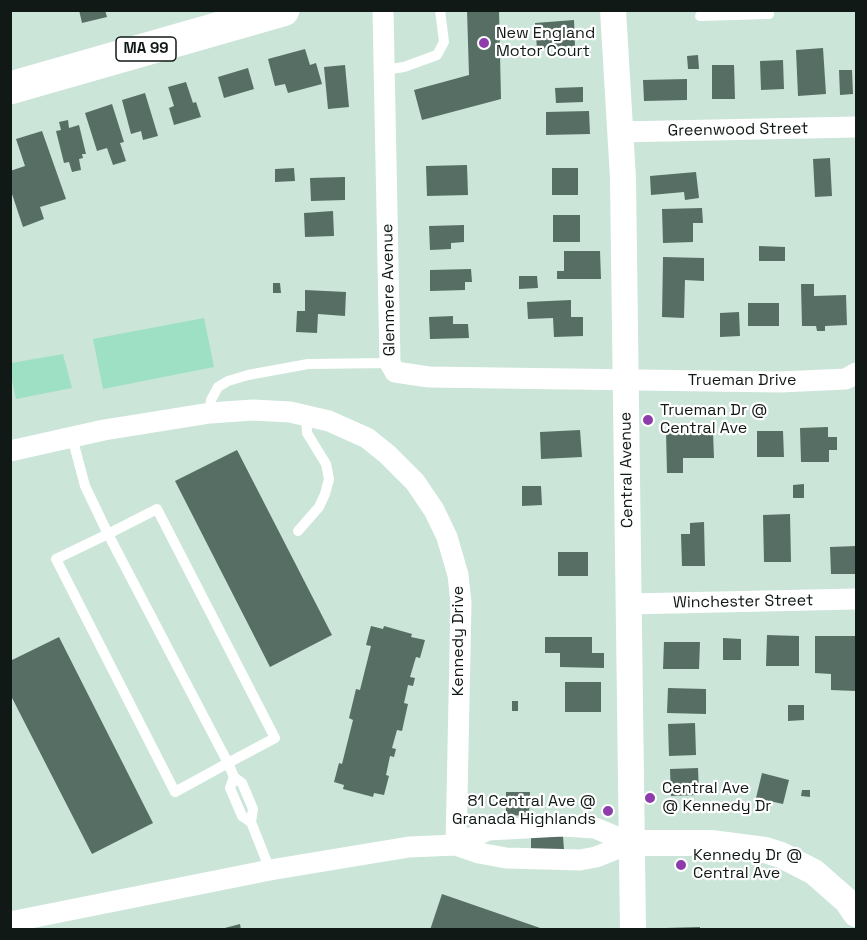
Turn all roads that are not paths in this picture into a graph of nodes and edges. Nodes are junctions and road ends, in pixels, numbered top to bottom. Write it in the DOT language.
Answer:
graph roads {
  1 [pos="282,10"];
  2 [pos="383,10"];
  3 [pos="441,10"];
  4 [pos="613,10"];
  5 [pos="769,14"];
  6 [pos="700,16"];
  7 [pos="384,70"];
  8 [pos="10,88"];
  9 [pos="856,127"];
  10 [pos="620,132"];
  11 [pos="390,363"];
  12 [pos="856,373"];
  13 [pos="626,379"];
  14 [pos="210,413"];
  15 [pos="306,414"];
  16 [pos="72,437"];
  17 [pos="10,451"];
  18 [pos="298,531"];
  19 [pos="108,534"];
  20 [pos="856,599"];
  21 [pos="629,604"];
  22 [pos="228,763"];
  23 [pos="631,843"];
  24 [pos="456,845"];
  25 [pos="270,870"];
  26 [pos="856,914"];
  27 [pos="10,922"];
  28 [pos="633,930"];
  1 -- 8 [label="main road, MA 99"];
  2 -- 7 [label="street, Glenmere Avenue"];
  3 -- 7 [label="lane"];
  4 -- 10 [label="street, Central Avenue"];
  5 -- 6 [label="lane"];
  7 -- 11 [label="street, Glenmere Avenue"];
  9 -- 10 [label="street, Greenwood Street"];
  10 -- 13 [label="street, Central Avenue"];
  11 -- 13 [label="street, Glenmere Avenue"];
  11 -- 14 [label="lane"];
  12 -- 13 [label="street, Trueman Drive"];
  13 -- 21 [label="street, Central Avenue"];
  14 -- 15 [label="street, Kennedy Drive"];
  14 -- 16 [label="street, Kennedy Drive"];
  15 -- 18 [label="lane"];
  15 -- 24 [label="street, Kennedy Drive"];
  16 -- 17 [label="street, Kennedy Drive"];
  16 -- 19 [label="lane"];
  19 -- 22 [label="lane"];
  19 -- 22 [label="lane"];
  19 -- 22 [label="lane"];
  20 -- 21 [label="street, Winchester Street"];
  21 -- 23 [label="street, Central Avenue"];
  22 -- 25 [label="lane"];
  23 -- 24 [label="street"];
  23 -- 24 [label="street"];
  23 -- 26 [label="street"];
  23 -- 28 [label="street, Central Avenue"];
  24 -- 25 [label="street"];
  25 -- 27 [label="street"];
}
